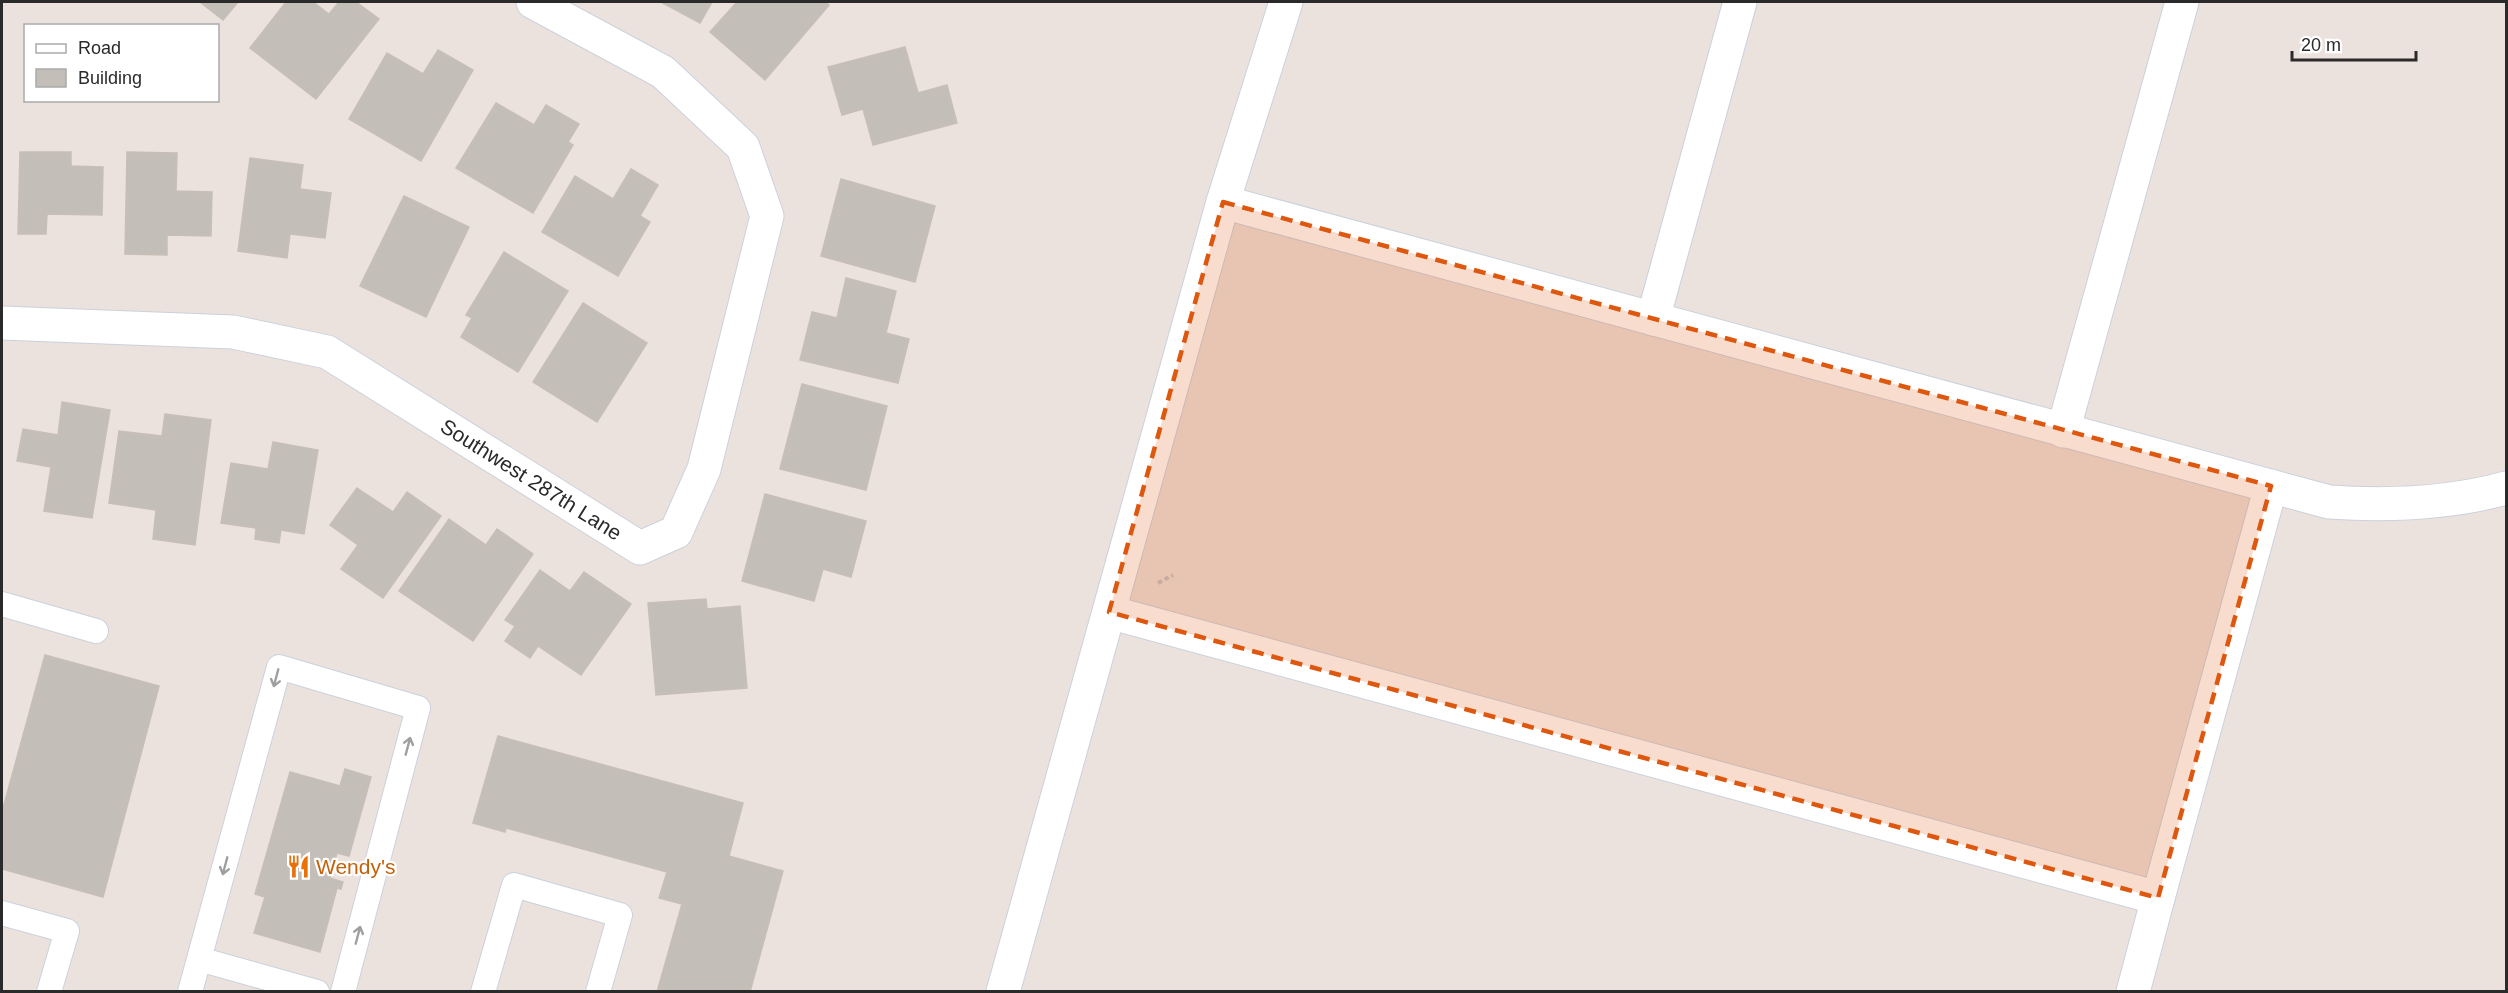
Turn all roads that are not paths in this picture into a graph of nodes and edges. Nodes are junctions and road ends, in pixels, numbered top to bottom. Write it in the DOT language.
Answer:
graph roads {
  1 [pos="533,2"];
  2 [pos="1286,2"];
  3 [pos="1740,2"];
  4 [pos="2182,2"];
  5 [pos="1223,202"];
  6 [pos="1653,319"];
  7 [pos="2,323"];
  8 [pos="2063,430"];
  9 [pos="2271,486"];
  10 [pos="2506,488"];
  11 [pos="2,604"];
  12 [pos="1109,612"];
  13 [pos="96,631"];
  14 [pos="2158,898"];
  15 [pos="2,913"];
  16 [pos="199,959"];
  17 [pos="49,992"];
  18 [pos="190,992"];
  19 [pos="316,992"];
  20 [pos="343,992"];
  21 [pos="483,992"];
  22 [pos="598,992"];
  23 [pos="1003,992"];
  24 [pos="2133,992"];
  1 -- 7 [label="street, Southwest 287th Lane"];
  2 -- 5 [label="street"];
  3 -- 6 [label="street"];
  4 -- 8 [label="street"];
  5 -- 6 [label="street"];
  5 -- 12 [label="street"];
  6 -- 8 [label="street"];
  8 -- 9 [label="street"];
  9 -- 10 [label="street"];
  9 -- 14 [label="street"];
  11 -- 13 [label="lane"];
  12 -- 14 [label="street"];
  12 -- 23 [label="street"];
  14 -- 24 [label="street"];
  15 -- 17 [label="lane"];
  16 -- 18 [label="lane"];
  16 -- 19 [label="lane"];
  20 -- 16 [label="lane, one-way"];
  21 -- 22 [label="lane"];
}
